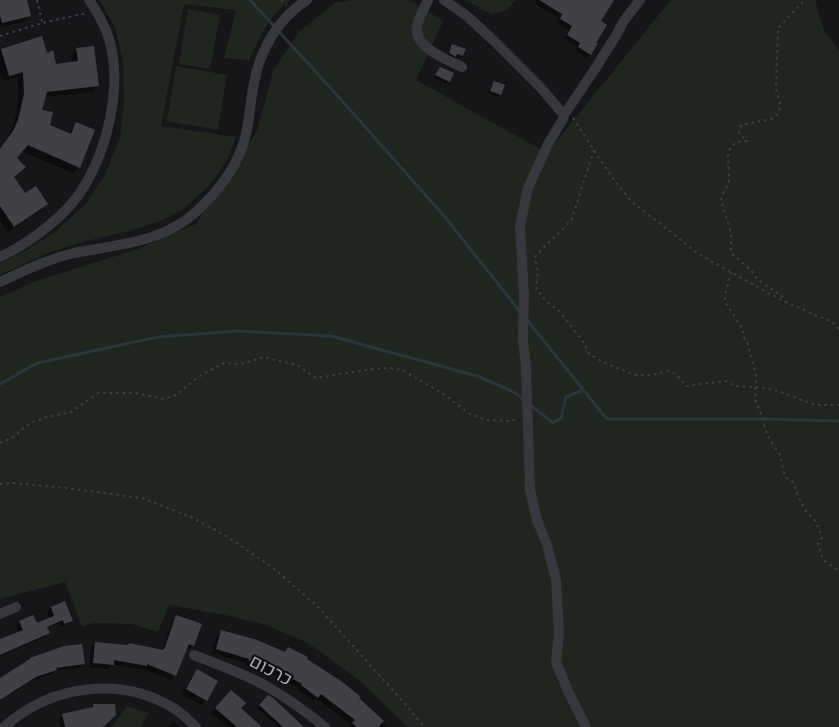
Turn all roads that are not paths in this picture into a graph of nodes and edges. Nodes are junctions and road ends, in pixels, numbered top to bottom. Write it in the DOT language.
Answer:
graph roads {
  1 [pos="89,0"];
  2 [pos="307,0"];
  3 [pos="428,0"];
  4 [pos="444,0"];
  5 [pos="640,0"];
  6 [pos="462,66"];
  7 [pos="564,115"];
  8 [pos="0,257"];
  9 [pos="0,282"];
  10 [pos="16,607"];
  11 [pos="0,614"];
  12 [pos="194,655"];
  13 [pos="4,727"];
  14 [pos="196,727"];
  15 [pos="325,727"];
  16 [pos="586,727"];
  1 -- 8 [label="street"];
  2 -- 9 [label="street"];
  3 -- 6 [label="street"];
  4 -- 7 [label="street"];
  5 -- 7 [label="street"];
  7 -- 16 [label="street"];
  10 -- 11 [label="street"];
  12 -- 15 [label="street, כרכום"];
  13 -- 14 [label="street"];
}
